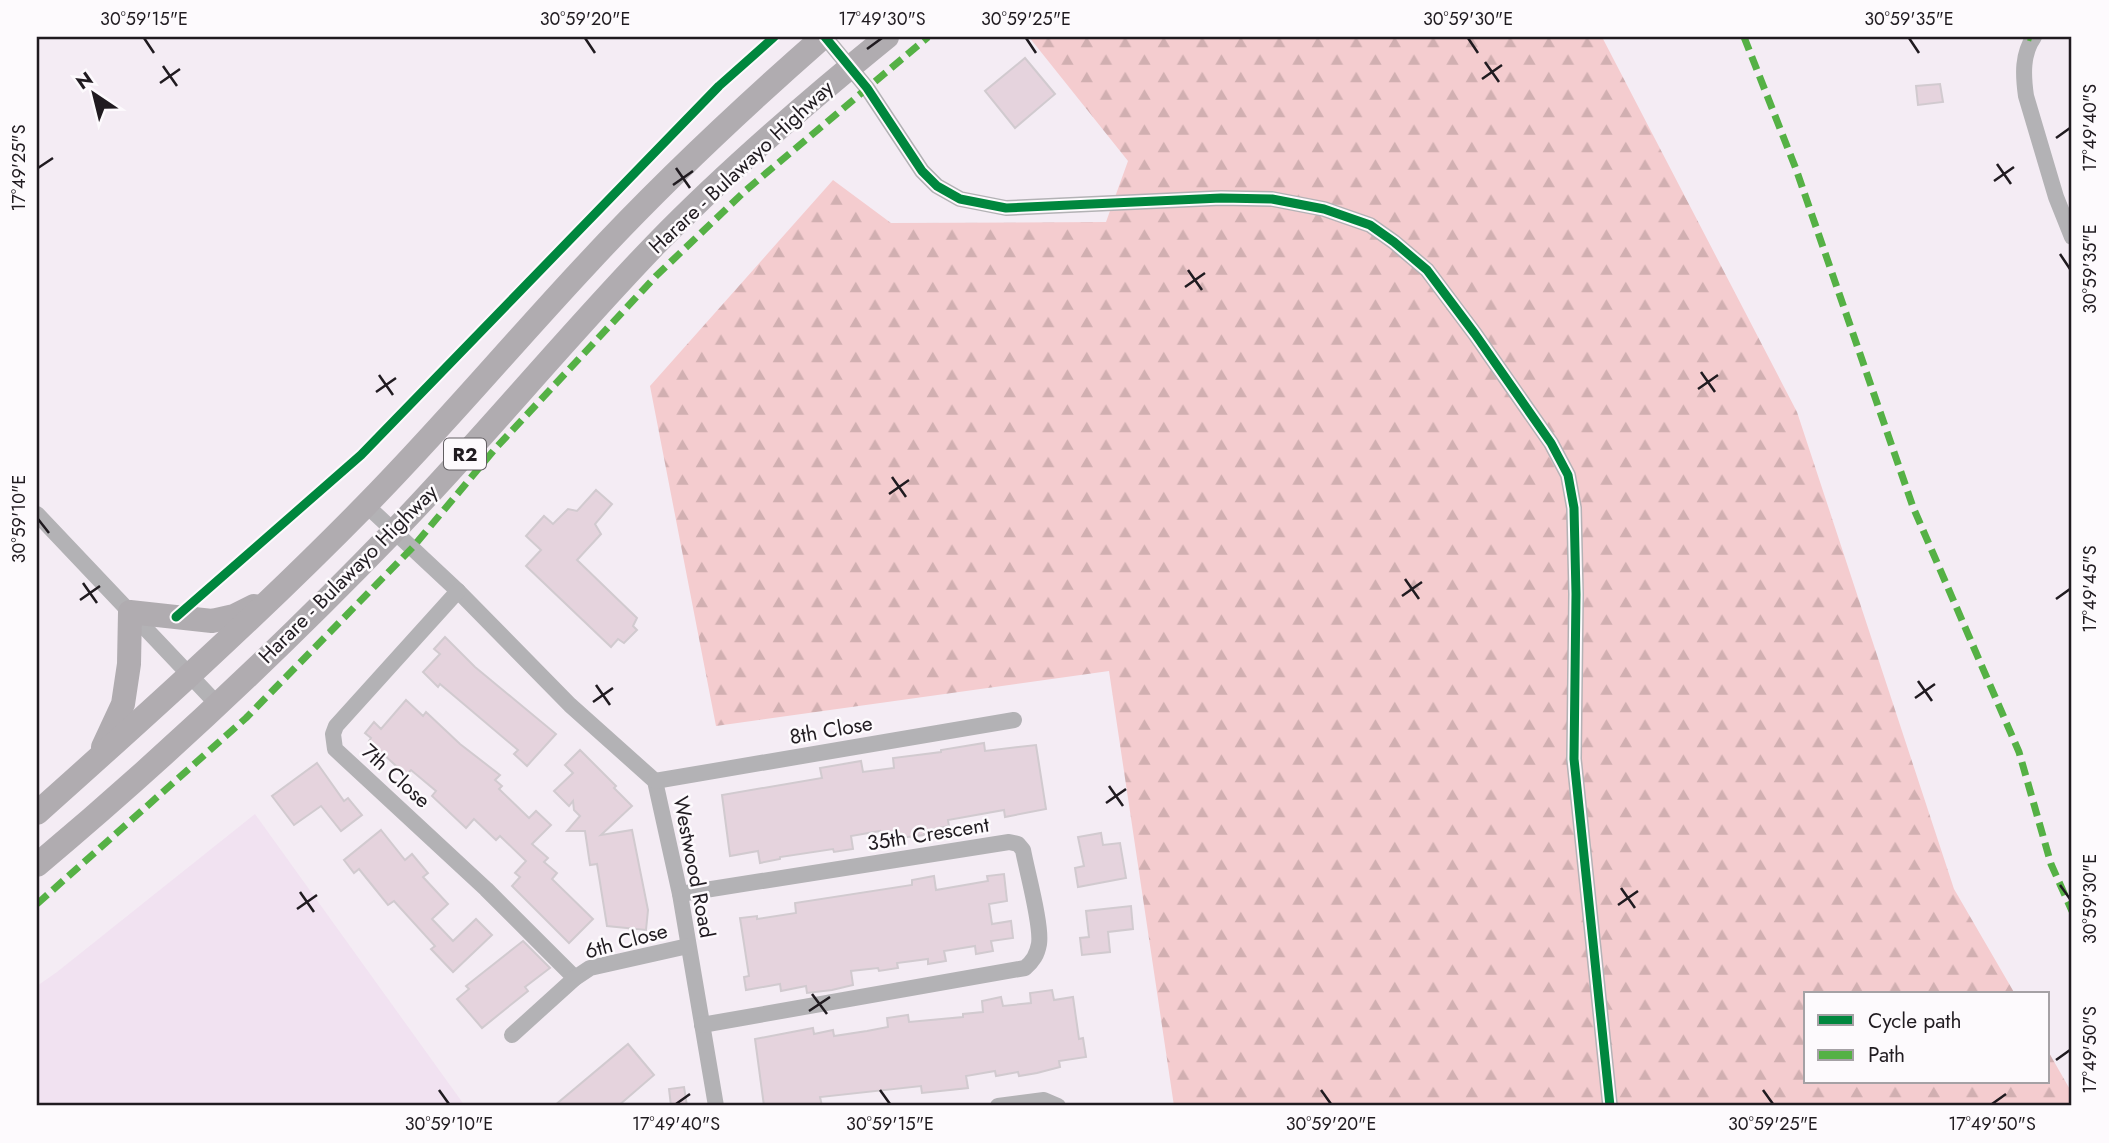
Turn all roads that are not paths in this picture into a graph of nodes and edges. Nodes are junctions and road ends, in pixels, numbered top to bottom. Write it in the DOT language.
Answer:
graph roads {
  1 [pos="824,37"];
  2 [pos="887,37"];
  3 [pos="2034,37"];
  4 [pos="849,68"];
  5 [pos="2072,237"];
  6 [pos="366,505"];
  7 [pos="37,514"];
  8 [pos="395,531"];
  9 [pos="458,591"];
  10 [pos="271,598"];
  11 [pos="130,612"];
  12 [pos="190,676"];
  13 [pos="218,705"];
  14 [pos="1014,720"];
  15 [pos="98,759"];
  16 [pos="655,781"];
  17 [pos="37,813"];
  18 [pos="37,865"];
  19 [pos="680,894"];
  20 [pos="688,946"];
  21 [pos="575,978"];
  22 [pos="702,1025"];
  23 [pos="512,1035"];
  24 [pos="716,1106"];
  25 [pos="998,1106"];
  26 [pos="1058,1106"];
  27 [pos="1609,1106"];
  1 -- 4 [label="street"];
  1 -- 6 [label="highway, Harare - Bulawayo Highway / R2"];
  2 -- 4 [label="highway, Harare - Bulawayo Highway / R2"];
  3 -- 5 [label="street"];
  4 -- 8 [label="highway, Harare - Bulawayo Highway / R2"];
  4 -- 27 [label="street"];
  6 -- 8 [label="street, Westwood Road"];
  6 -- 10 [label="highway, Harare - Bulawayo Highway / R2"];
  7 -- 11 [label="street"];
  8 -- 9 [label="street, Westwood Road"];
  8 -- 13 [label="highway, Harare - Bulawayo Highway / R2"];
  9 -- 16 [label="street, Westwood Road"];
  9 -- 21 [label="street, 7th Close"];
  10 -- 11 [label="highway"];
  10 -- 12 [label="highway, Harare - Bulawayo Highway / R2"];
  11 -- 12 [label="street"];
  11 -- 15 [label="highway"];
  12 -- 13 [label="street"];
  12 -- 15 [label="highway, Harare - Bulawayo Highway / R2"];
  13 -- 18 [label="highway, Harare - Bulawayo Highway / R2"];
  14 -- 16 [label="street, 8th Close"];
  15 -- 17 [label="highway, Harare - Bulawayo Highway / R2"];
  16 -- 19 [label="street, Westwood Road"];
  19 -- 20 [label="street, Westwood Road"];
  19 -- 22 [label="street, 35th Crescent"];
  20 -- 21 [label="street, 6th Close"];
  20 -- 22 [label="street, Westwood Road"];
  21 -- 23 [label="street, 6th Close"];
  22 -- 24 [label="street, Westwood Road"];
  25 -- 26 [label="street"];
}
